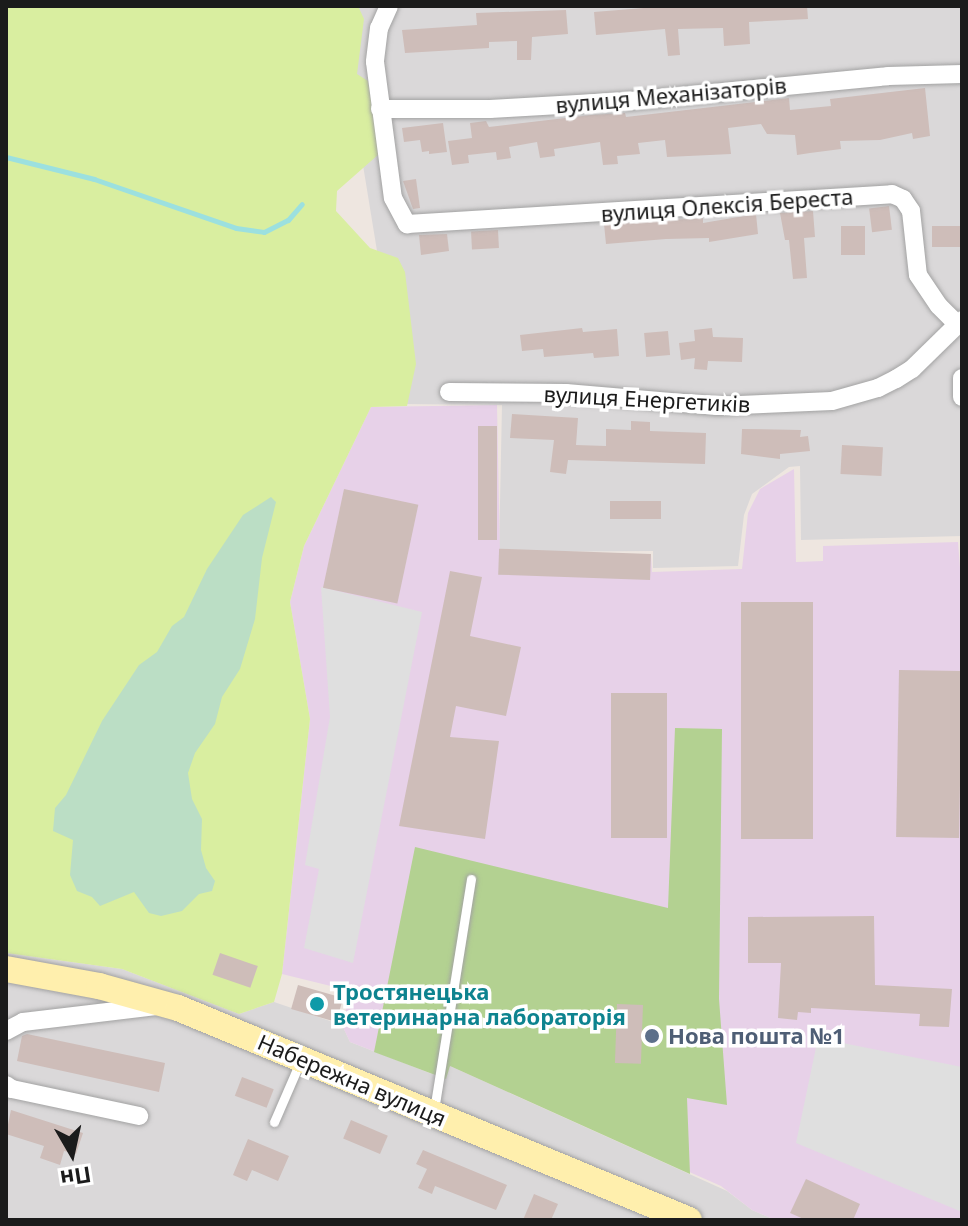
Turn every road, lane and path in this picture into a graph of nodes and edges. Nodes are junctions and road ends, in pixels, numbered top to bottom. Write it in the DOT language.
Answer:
graph roads {
  1 [pos="390,6"];
  2 [pos="962,74"];
  3 [pos="380,109"];
  4 [pos="960,322"];
  5 [pos="962,378"];
  6 [pos="449,392"];
  7 [pos="962,397"];
  8 [pos="471,879"];
  9 [pos="6,969"];
  10 [pos="169,1005"];
  11 [pos="6,1031"];
  12 [pos="301,1059"];
  13 [pos="6,1085"];
  14 [pos="433,1114"];
  15 [pos="139,1116"];
  16 [pos="274,1122"];
  17 [pos="689,1220"];
  1 -- 3 [label="street"];
  2 -- 3 [label="street, вулиця Механізаторів"];
  3 -- 4 [label="street, вулиця Олексія Береста"];
  4 -- 6 [label="street, вулиця Енергетиків"];
  5 -- 7 [label="street"];
  8 -- 14 [label="lane"];
  9 -- 10 [label="main road, Набережна вулиця"];
  10 -- 11 [label="street"];
  10 -- 12 [label="main road, Набережна вулиця"];
  12 -- 14 [label="main road, Набережна вулиця"];
  12 -- 16 [label="lane"];
  13 -- 15 [label="street"];
  14 -- 17 [label="main road, Набережна вулиця"];
}
